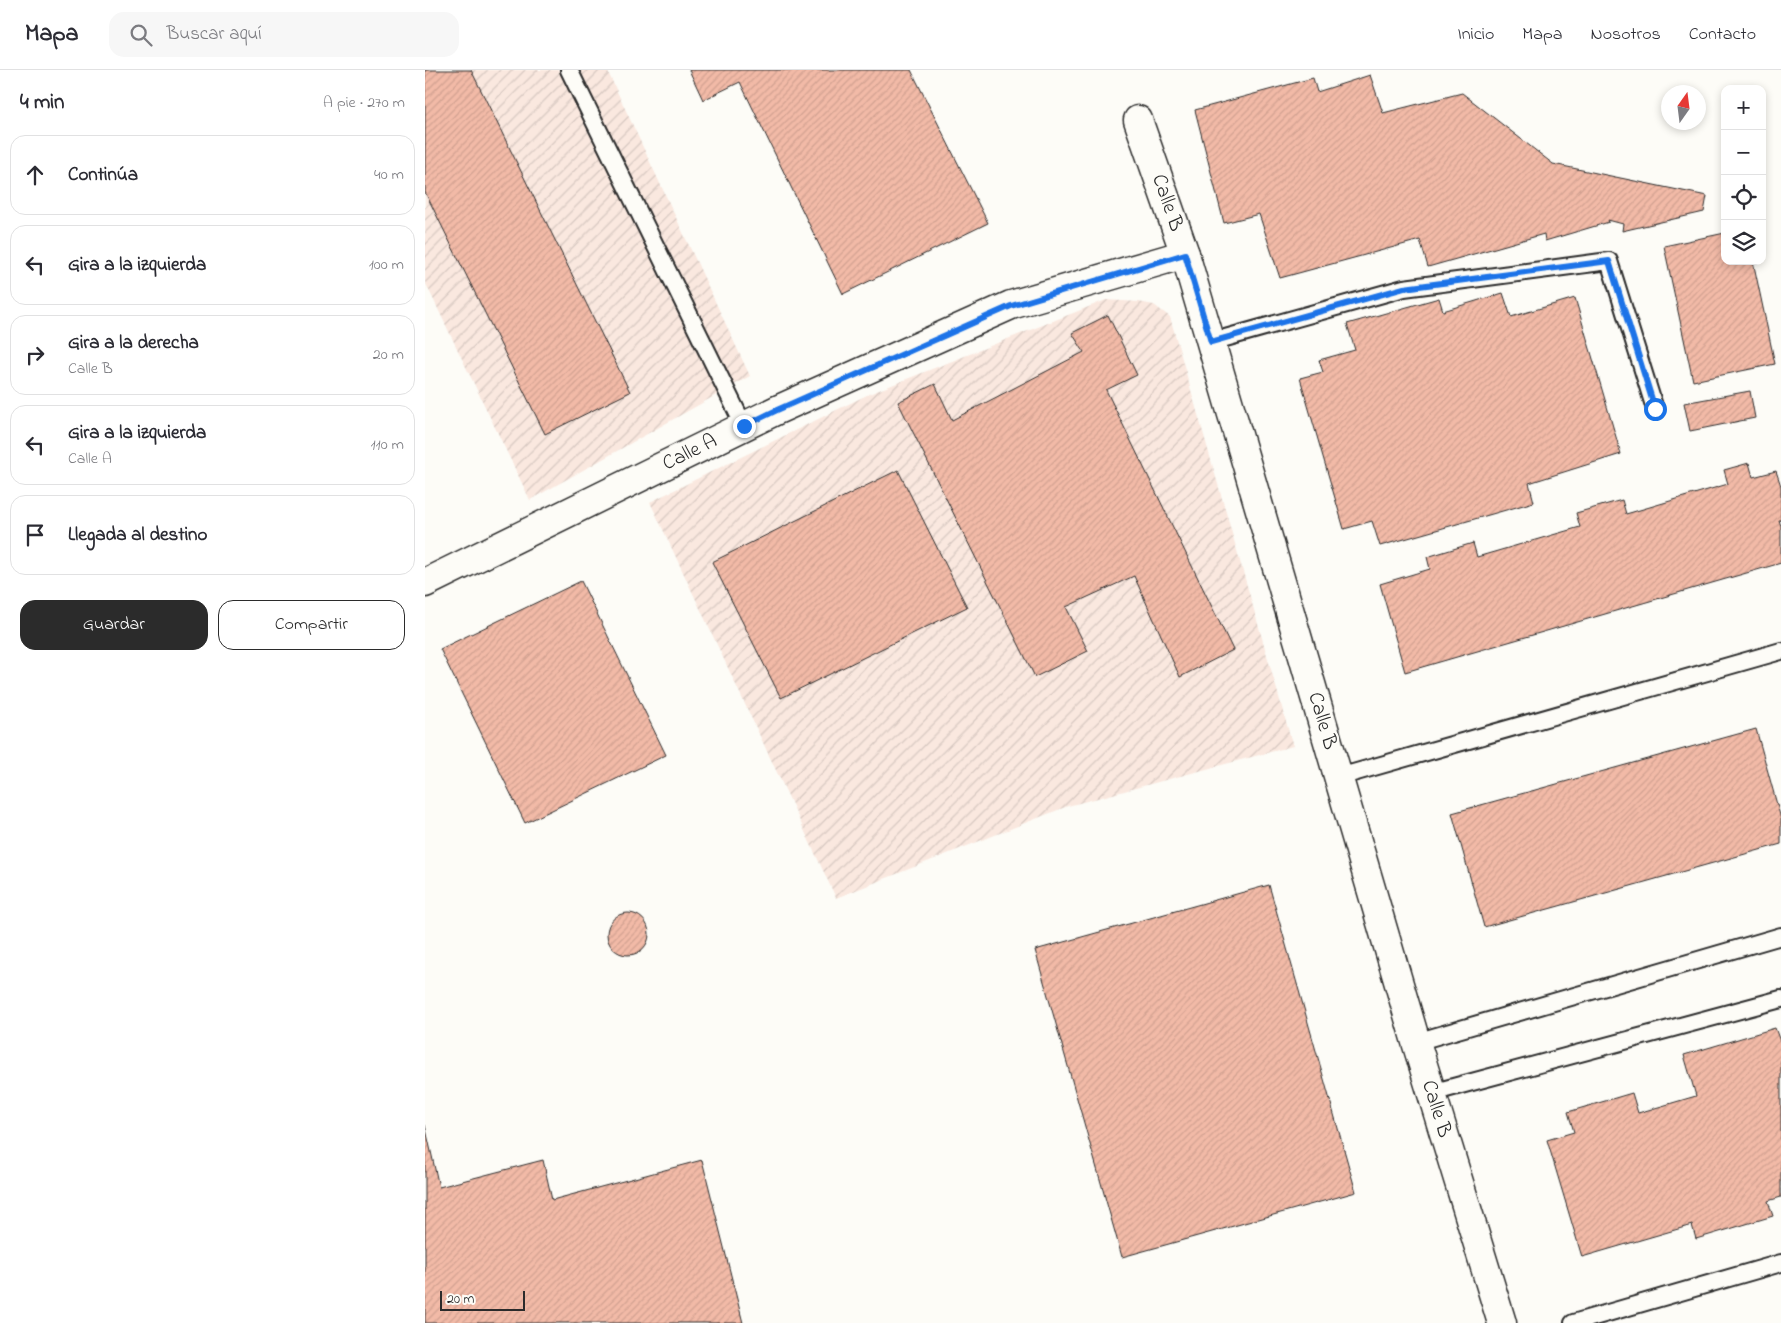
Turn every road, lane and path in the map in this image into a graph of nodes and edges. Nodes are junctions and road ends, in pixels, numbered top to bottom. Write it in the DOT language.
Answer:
graph roads {
  1 [pos="569,70"];
  2 [pos="1138,120"];
  3 [pos="1185,254"];
  4 [pos="1211,342"];
  5 [pos="1655,409"];
  6 [pos="744,426"];
  7 [pos="425,583"];
  8 [pos="1781,651"];
  9 [pos="1339,777"];
  10 [pos="1781,936"];
  11 [pos="1781,999"];
  12 [pos="1416,1042"];
  13 [pos="1431,1093"];
  14 [pos="1781,1263"];
  15 [pos="1502,1323"];
  16 [pos="1573,1323"];
  1 -- 6 [label="lane"];
  2 -- 3 [label="street, Calle B"];
  3 -- 4 [label="street, Calle B"];
  3 -- 6 [label="street, Calle A"];
  4 -- 5 [label="lane"];
  4 -- 9 [label="street, Calle B"];
  6 -- 7 [label="street, Calle A"];
  8 -- 9 [label="lane"];
  9 -- 12 [label="street, Calle B"];
  10 -- 12 [label="lane"];
  11 -- 13 [label="lane"];
  12 -- 13 [label="street, Calle B"];
  13 -- 15 [label="street, Calle B"];
  14 -- 16 [label="lane"];
}
